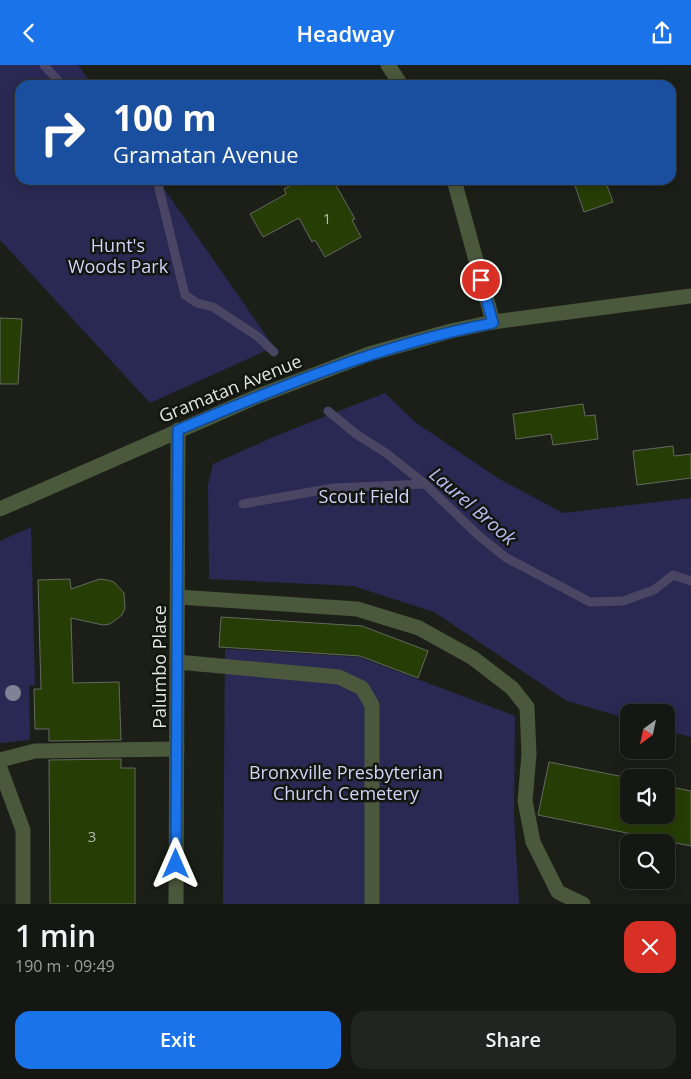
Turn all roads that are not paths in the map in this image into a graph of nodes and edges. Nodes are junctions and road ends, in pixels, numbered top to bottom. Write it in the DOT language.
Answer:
graph roads {
  1 [pos="388,65"];
  2 [pos="398,80"];
  3 [pos="455,185"];
  4 [pos="691,296"];
  5 [pos="493,323"];
  6 [pos="178,430"];
  7 [pos="0,509"];
  8 [pos="178,597"];
  9 [pos="177,662"];
  10 [pos="177,749"];
  11 [pos="0,760"];
  12 [pos="0,768"];
  13 [pos="23,904"];
  14 [pos="176,904"];
  15 [pos="372,904"];
  16 [pos="583,904"];
  1 -- 2 [label="street"];
  3 -- 5 [label="street"];
  4 -- 5 [label="street, Gramatan Avenue"];
  5 -- 6 [label="street, Gramatan Avenue"];
  6 -- 7 [label="street, Gramatan Avenue"];
  6 -- 8 [label="street, Palumbo Place"];
  8 -- 9 [label="street, Palumbo Place"];
  8 -- 16 [label="street"];
  9 -- 10 [label="street, Palumbo Place"];
  9 -- 15 [label="street"];
  10 -- 11 [label="street"];
  10 -- 14 [label="street, Palumbo Place"];
  12 -- 13 [label="street"];
}
